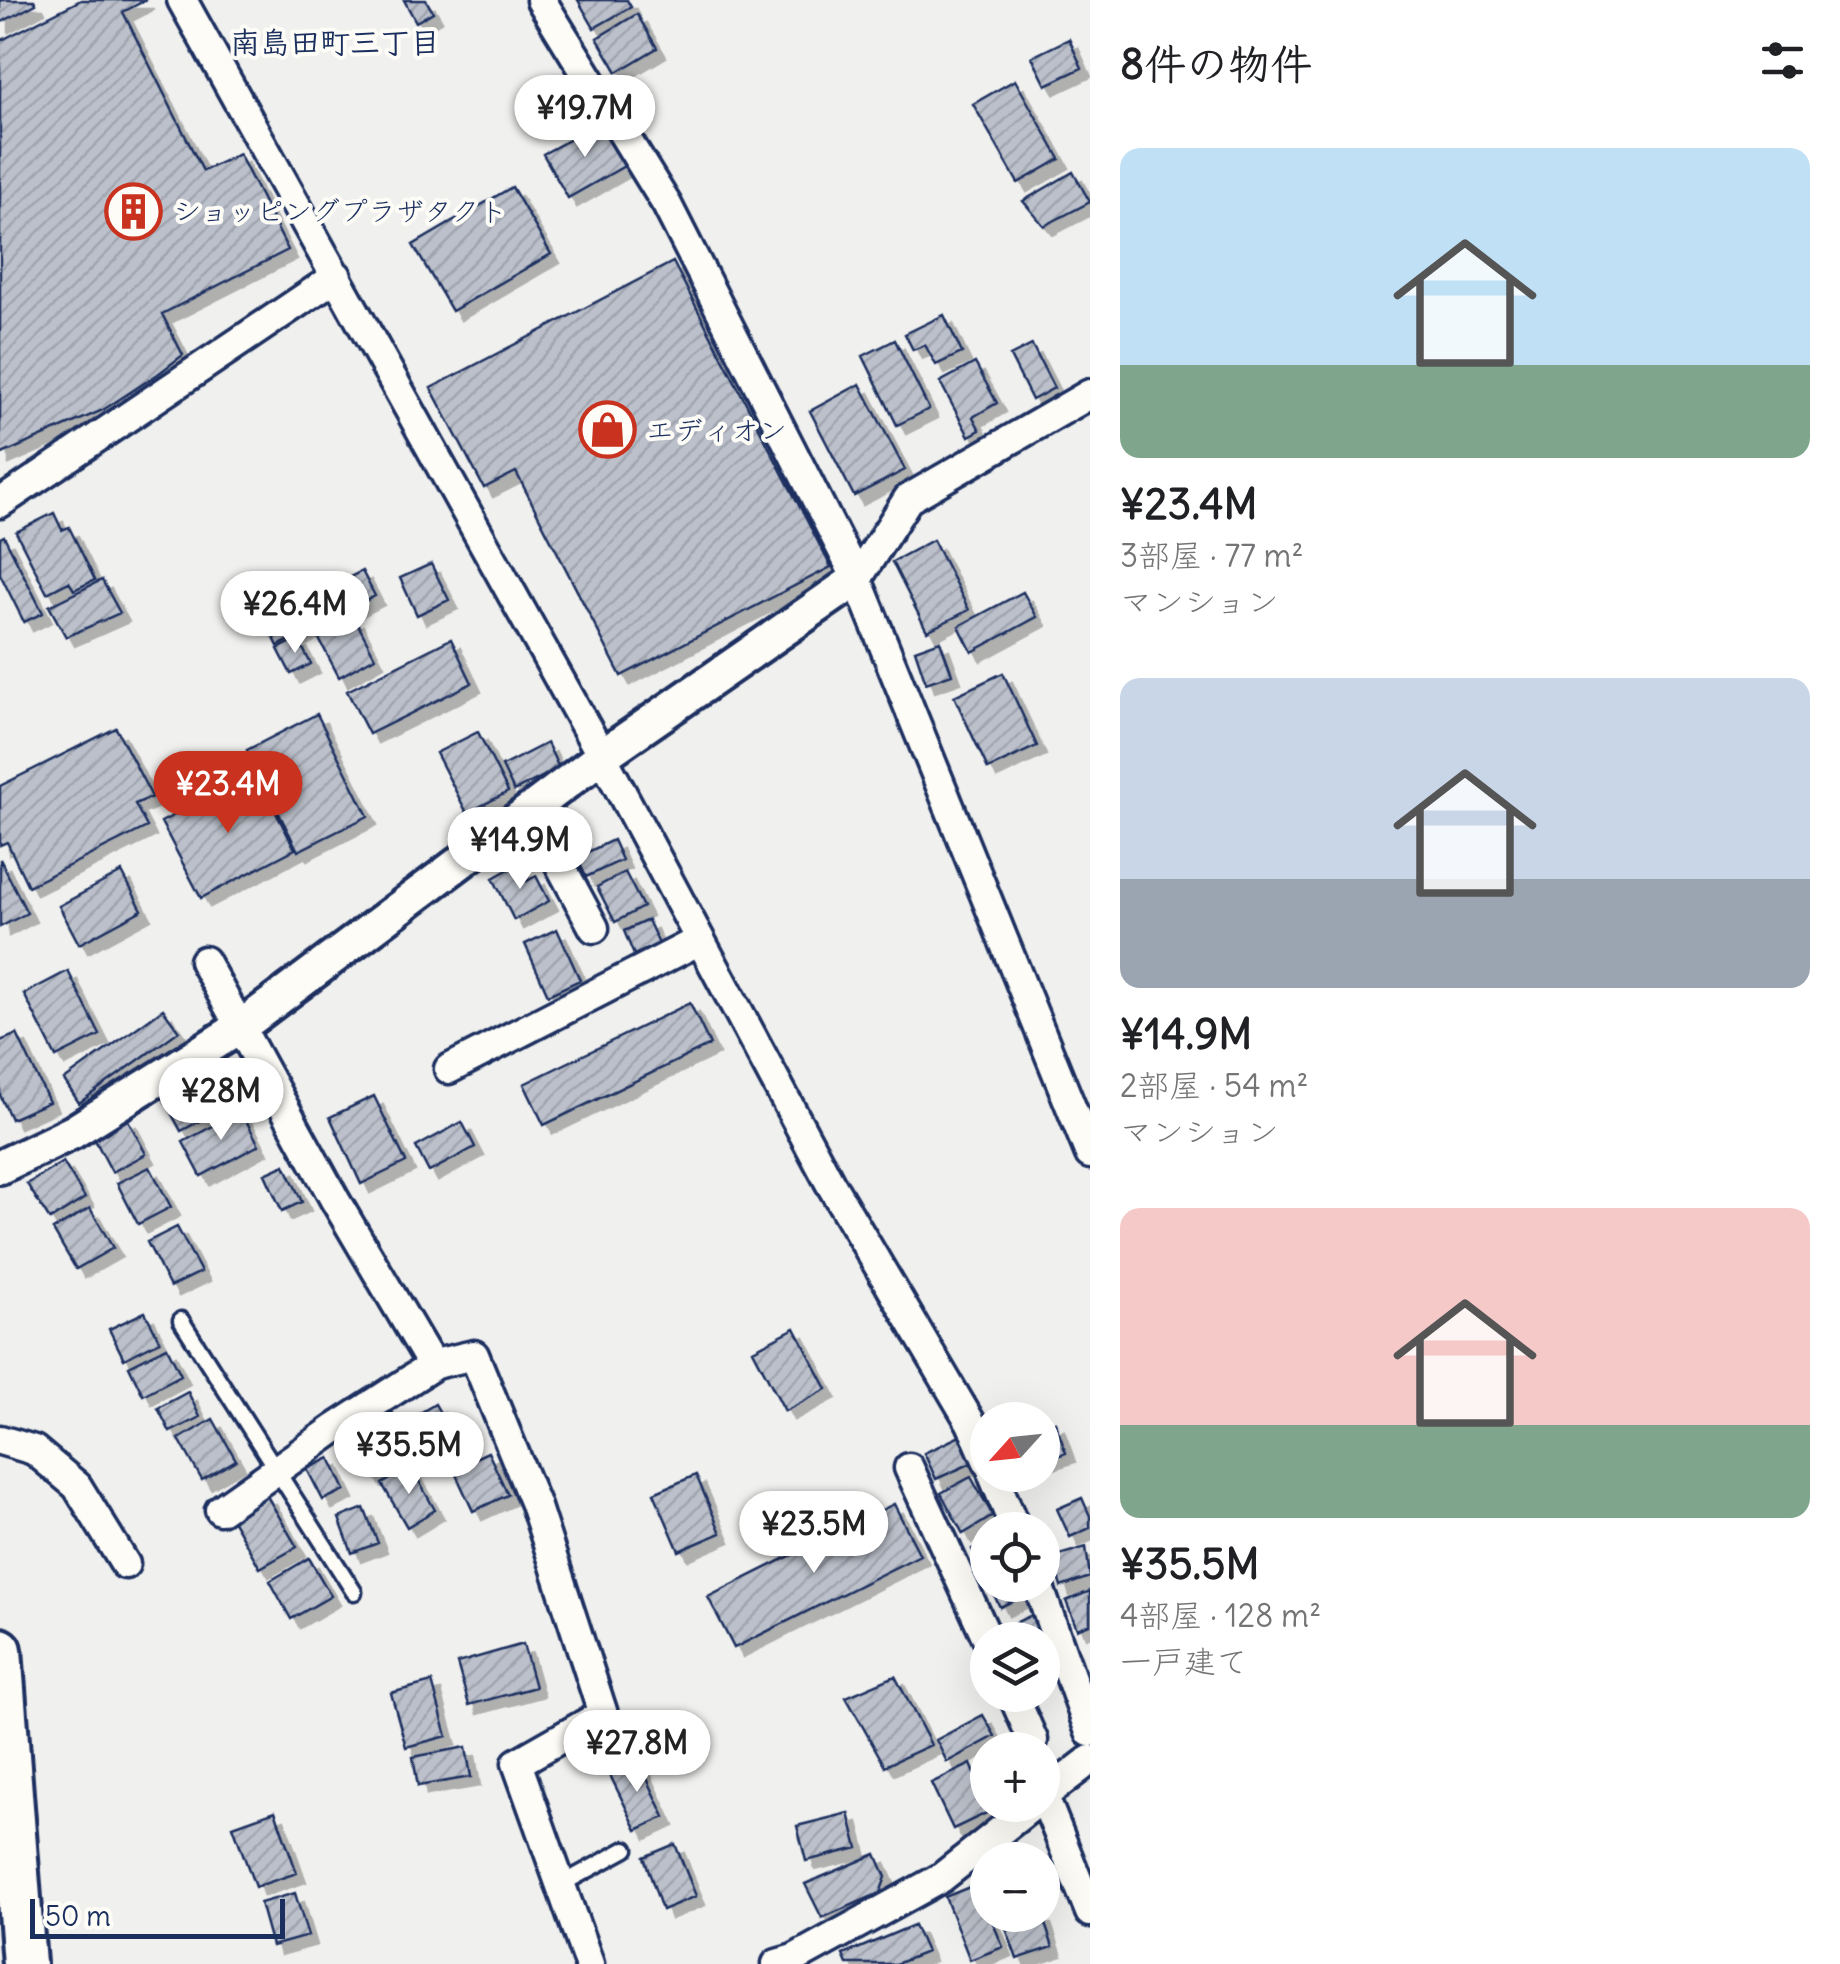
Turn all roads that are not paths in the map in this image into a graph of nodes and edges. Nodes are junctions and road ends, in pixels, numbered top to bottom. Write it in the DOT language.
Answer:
graph roads {
  1 [pos="182,0"];
  2 [pos="541,0"];
  3 [pos="336,276"];
  4 [pos="1090,394"];
  5 [pos="0,503"];
  6 [pos="858,579"];
  7 [pos="602,756"];
  8 [pos="530,810"];
  9 [pos="594,928"];
  10 [pos="700,940"];
  11 [pos="204,961"];
  12 [pos="239,1028"];
  13 [pos="449,1068"];
  14 [pos="1090,1154"];
  15 [pos="0,1167"];
  16 [pos="181,1320"];
  17 [pos="435,1364"];
  18 [pos="970,1421"];
  19 [pos="0,1440"];
  20 [pos="909,1468"];
  21 [pos="275,1471"];
  22 [pos="220,1510"];
  23 [pos="125,1564"];
  24 [pos="354,1592"];
  25 [pos="1044,1602"];
  26 [pos="980,1622"];
  27 [pos="0,1650"];
  28 [pos="1090,1732"];
  29 [pos="1090,1760"];
  30 [pos="1060,1783"];
  31 [pos="1010,1822"];
  32 [pos="1051,1822"];
  33 [pos="626,1849"];
  34 [pos="560,1885"];
  35 [pos="1090,1912"];
  36 [pos="24,1964"];
  37 [pos="588,1964"];
  38 [pos="777,1964"];
  1 -- 3 [label="street"];
  2 -- 6 [label="street"];
  3 -- 5 [label="street"];
  3 -- 7 [label="street"];
  4 -- 6 [label="street"];
  6 -- 7 [label="street"];
  6 -- 14 [label="street"];
  7 -- 8 [label="street"];
  7 -- 10 [label="street"];
  8 -- 9 [label="street"];
  8 -- 12 [label="street"];
  10 -- 13 [label="street"];
  10 -- 18 [label="street"];
  11 -- 12 [label="street"];
  12 -- 15 [label="street"];
  12 -- 17 [label="street"];
  16 -- 21 [label="lane"];
  17 -- 21 [label="street"];
  17 -- 34 [label="street"];
  19 -- 23 [label="street"];
  20 -- 26 [label="street"];
  21 -- 22 [label="street"];
  21 -- 24 [label="lane"];
  25 -- 28 [label="street"];
  27 -- 36 [label="main road"];
  29 -- 30 [label="street"];
  31 -- 38 [label="street"];
  32 -- 35 [label="street"];
  33 -- 34 [label="lane"];
  34 -- 37 [label="street"];
}
